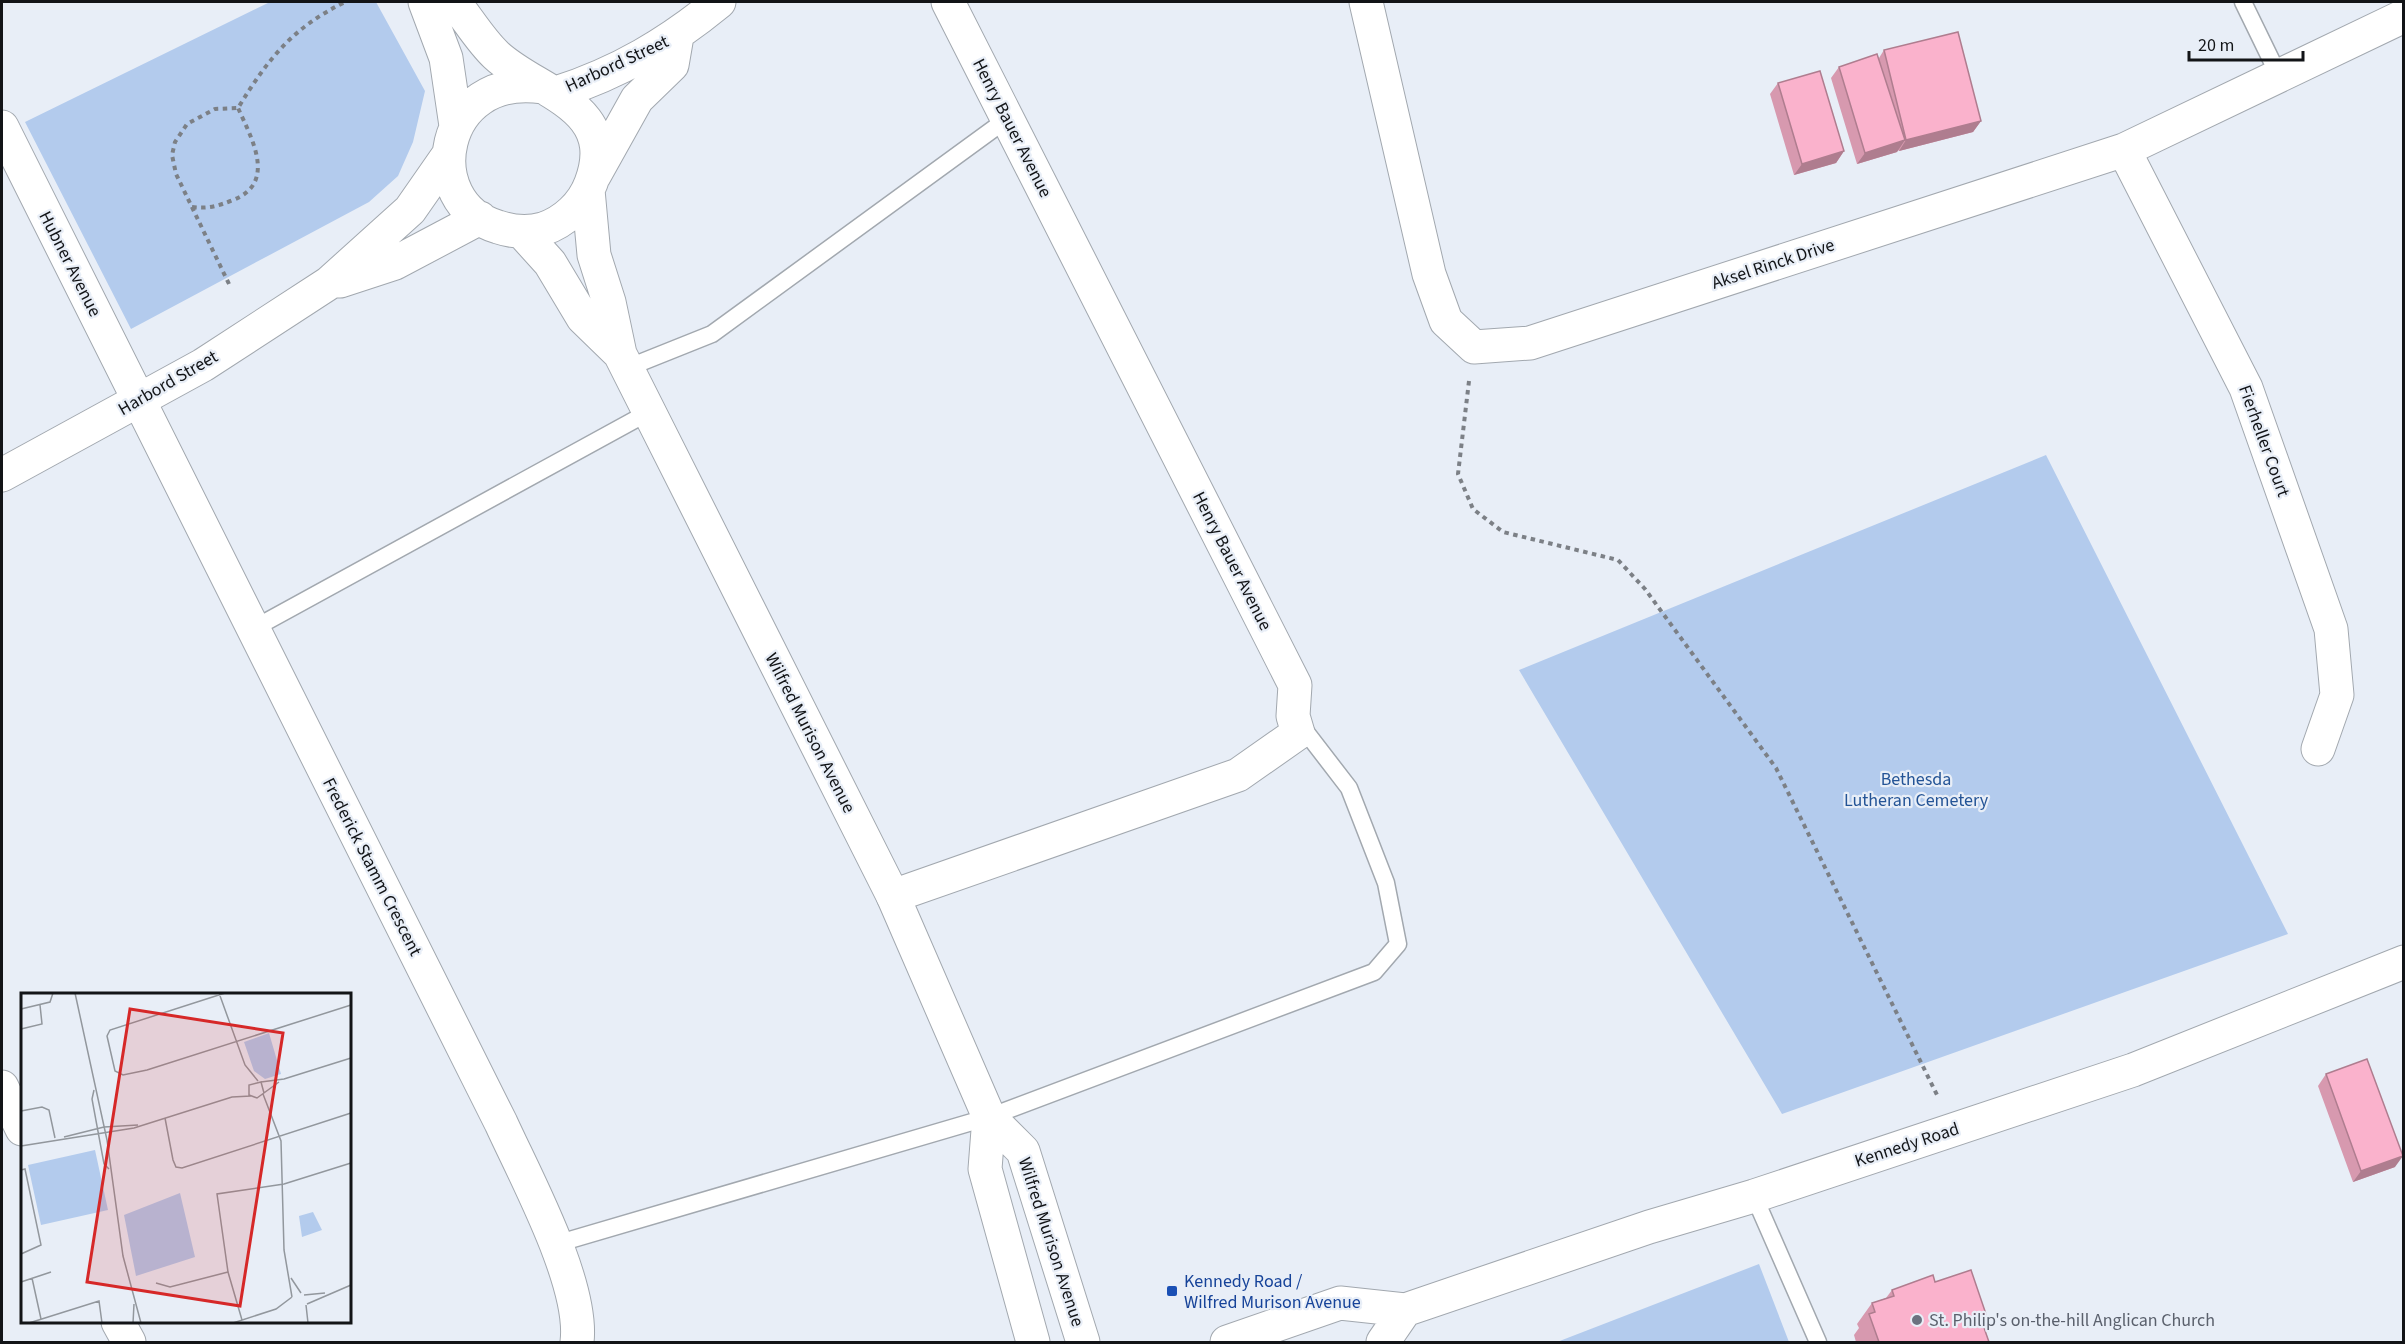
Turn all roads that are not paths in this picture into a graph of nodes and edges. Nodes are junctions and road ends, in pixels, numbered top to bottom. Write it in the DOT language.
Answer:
graph roads {
  1 [pos="425,2"];
  2 [pos="454,2"];
  3 [pos="719,2"];
  4 [pos="948,2"];
  5 [pos="1366,2"];
  6 [pos="2243,2"];
  7 [pos="2403,16"];
  8 [pos="677,36"];
  9 [pos="2279,76"];
  10 [pos="549,90"];
  11 [pos="1007,119"];
  12 [pos="2,128"];
  13 [pos="452,140"];
  14 [pos="2124,150"];
  15 [pos="590,184"];
  16 [pos="480,218"];
  17 [pos="522,232"];
  18 [pos="329,283"];
  19 [pos="624,361"];
  20 [pos="139,401"];
  21 [pos="650,412"];
  22 [pos="2,475"];
  23 [pos="251,630"];
  24 [pos="1293,716"];
  25 [pos="2318,750"];
  26 [pos="892,896"];
  27 [pos="2403,962"];
  28 [pos="2,1087"];
  29 [pos="989,1117"];
  30 [pos="21,1127"];
  31 [pos="1754,1196"];
  32 [pos="556,1244"];
  33 [pos="1405,1310"];
  34 [pos="119,1323"];
  35 [pos="129,1342"];
  36 [pos="577,1342"];
  37 [pos="1033,1342"];
  38 [pos="1083,1342"];
  39 [pos="1227,1342"];
  40 [pos="1383,1342"];
  41 [pos="1818,1342"];
  1 -- 13 [label="street"];
  2 -- 10 [label="street"];
  3 -- 8 [label="street, Harbord Street"];
  4 -- 11 [label="street, Henry Bauer Avenue"];
  5 -- 14 [label="street, Aksel Rinck Drive"];
  6 -- 9 [label="lane"];
  7 -- 9 [label="street, Aksel Rinck Drive"];
  8 -- 10 [label="street, Harbord Street"];
  8 -- 15 [label="street, Harbord Street"];
  9 -- 14 [label="street, Aksel Rinck Drive"];
  10 -- 13 [label="street"];
  10 -- 15 [label="street"];
  11 -- 19 [label="lane"];
  11 -- 24 [label="street, Henry Bauer Avenue"];
  12 -- 20 [label="street, Hubner Avenue"];
  13 -- 16 [label="street"];
  13 -- 18 [label="street, Harbord Street"];
  14 -- 25 [label="street, Fierheller Court"];
  15 -- 17 [label="street"];
  15 -- 19 [label="street, Wilfred Murison Avenue"];
  16 -- 17 [label="street"];
  16 -- 18 [label="street, Harbord Street"];
  17 -- 19 [label="street, Wilfred Murison Avenue"];
  18 -- 20 [label="street, Harbord Street"];
  19 -- 21 [label="street, Wilfred Murison Avenue"];
  20 -- 22 [label="street, Harbord Street"];
  20 -- 23 [label="street, Frederick Stamm Crescent"];
  21 -- 23 [label="lane"];
  21 -- 26 [label="street, Wilfred Murison Avenue"];
  23 -- 32 [label="street, Frederick Stamm Crescent"];
  24 -- 26 [label="street, Henry Bauer Avenue"];
  24 -- 29 [label="lane"];
  26 -- 29 [label="street, Wilfred Murison Avenue"];
  27 -- 31 [label="street, Kennedy Road"];
  28 -- 30 [label="street"];
  29 -- 32 [label="lane"];
  29 -- 37 [label="street, Wilfred Murison Avenue"];
  29 -- 38 [label="street, Wilfred Murison Avenue"];
  31 -- 33 [label="street, Kennedy Road"];
  31 -- 41 [label="lane"];
  32 -- 36 [label="street, Frederick Stamm Crescent"];
  33 -- 39 [label="street, Kennedy Road"];
  33 -- 40 [label="street"];
  34 -- 35 [label="street"];
}
